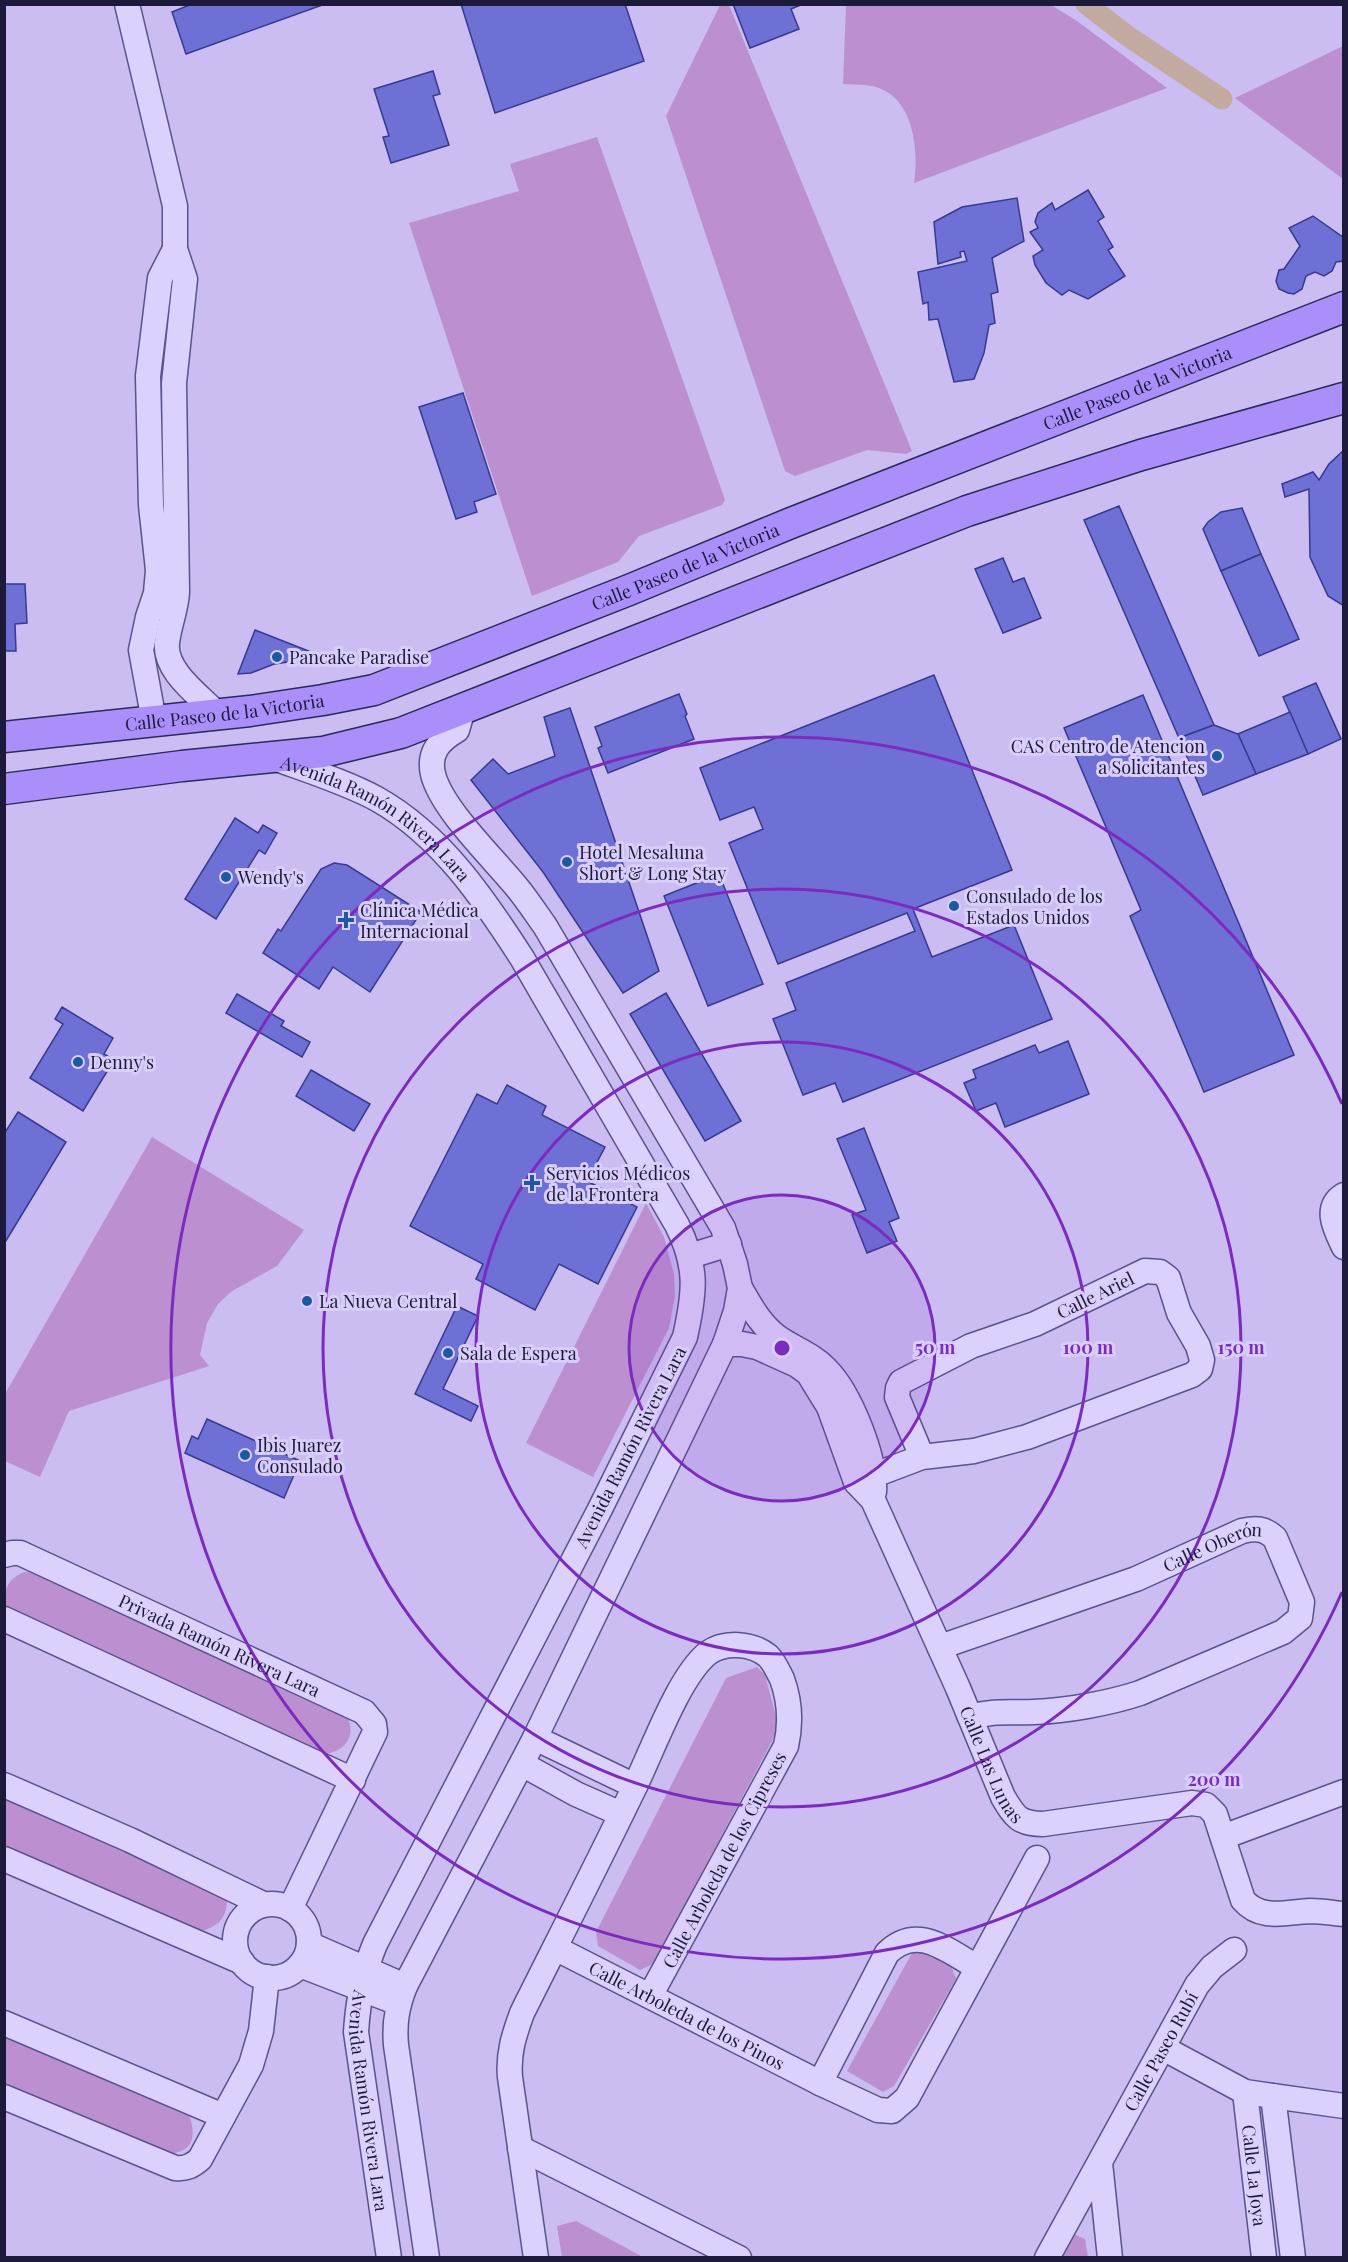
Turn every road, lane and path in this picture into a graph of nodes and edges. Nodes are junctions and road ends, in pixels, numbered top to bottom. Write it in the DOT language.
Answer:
graph roads {
  1 [pos="127,4"];
  2 [pos="176,249"];
  3 [pos="1344,307"];
  4 [pos="1344,398"];
  5 [pos="463,709"];
  6 [pos="217,714"];
  7 [pos="153,721"];
  8 [pos="4,737"];
  9 [pos="272,758"];
  10 [pos="4,789"];
  11 [pos="530,903"];
  12 [pos="502,927"];
  13 [pos="1344,1195"];
  14 [pos="729,1244"];
  15 [pos="1344,1247"];
  16 [pos="690,1256"];
  17 [pos="740,1288"];
  18 [pos="725,1344"];
  19 [pos="922,1457"];
  20 [pos="865,1479"];
  21 [pos="600,1509"];
  22 [pos="635,1527"];
  23 [pos="4,1555"];
  24 [pos="4,1619"];
  25 [pos="940,1647"];
  26 [pos="970,1717"];
  27 [pos="535,1738"];
  28 [pos="522,1764"];
  29 [pos="353,1780"];
  30 [pos="4,1785"];
  31 [pos="635,1786"];
  32 [pos="1344,1792"];
  33 [pos="621,1814"];
  34 [pos="1223,1837"];
  35 [pos="1037,1858"];
  36 [pos="4,1859"];
  37 [pos="263,1904"];
  38 [pos="290,1909"];
  39 [pos="1344,1914"];
  40 [pos="555,1948"];
  41 [pos="1234,1950"];
  42 [pos="304,1954"];
  43 [pos="242,1962"];
  44 [pos="977,1967"];
  45 [pos="267,1977"];
  46 [pos="362,1978"];
  47 [pos="402,1994"];
  48 [pos="650,1996"];
  49 [pos="4,2024"];
  50 [pos="1163,2048"];
  51 [pos="820,2083"];
  52 [pos="1245,2092"];
  53 [pos="1273,2096"];
  54 [pos="4,2097"];
  55 [pos="1344,2106"];
  56 [pos="223,2116"];
  57 [pos="520,2148"];
  58 [pos="1100,2163"];
  59 [pos="388,2258"];
  60 [pos="427,2258"];
  61 [pos="536,2258"];
  62 [pos="739,2258"];
  63 [pos="1047,2258"];
  64 [pos="1110,2258"];
  65 [pos="1264,2258"];
  66 [pos="1293,2258"];
  1 -- 2 [label="street"];
  2 -- 6 [label="street"];
  2 -- 7 [label="street"];
  3 -- 6 [label="main road, Calle Paseo de la Victoria"];
  4 -- 5 [label="main road"];
  5 -- 9 [label="main road"];
  5 -- 11 [label="street, Avenida Ramón Rivera Lara"];
  6 -- 7 [label="main road, Calle Paseo de la Victoria"];
  7 -- 8 [label="main road, Calle Paseo de la Victoria"];
  9 -- 10 [label="main road"];
  9 -- 12 [label="street, Avenida Ramón Rivera Lara"];
  11 -- 12 [label="street"];
  11 -- 14 [label="street, Avenida Ramón Rivera Lara"];
  12 -- 16 [label="street, Avenida Ramón Rivera Lara"];
  13 -- 15 [label="street"];
  14 -- 16 [label="street"];
  14 -- 17 [label="street, Avenida Ramón Rivera Lara"];
  16 -- 21 [label="street, Avenida Ramón Rivera Lara"];
  17 -- 18 [label="street, Avenida Ramón Rivera Lara"];
  17 -- 20 [label="street, Calle Las Lunas"];
  18 -- 20 [label="street, Calle Las Lunas"];
  18 -- 22 [label="street, Avenida Ramón Rivera Lara"];
  19 -- 19 [label="street, Calle Ariel"];
  19 -- 20 [label="street, Calle Ariel"];
  20 -- 25 [label="street, Calle Las Lunas"];
  21 -- 22 [label="street"];
  21 -- 46 [label="street, Avenida Ramón Rivera Lara"];
  22 -- 27 [label="street, Avenida Ramón Rivera Lara"];
  23 -- 29 [label="street, Privada Ramón Rivera Lara"];
  24 -- 29 [label="street"];
  25 -- 26 [label="street, Calle Las Lunas"];
  25 -- 26 [label="street, Calle Oberón"];
  26 -- 34 [label="street, Calle Las Lunas"];
  27 -- 28 [label="street, Avenida Ramón Rivera Lara"];
  27 -- 31 [label="street"];
  28 -- 33 [label="street"];
  28 -- 47 [label="street, Avenida Ramón Rivera Lara"];
  29 -- 38 [label="street, Privada Ramón Rivera Lara"];
  30 -- 37 [label="street"];
  31 -- 33 [label="street, Calle Arboleda de los Cipreses"];
  31 -- 48 [label="street, Calle Arboleda de los Cipreses"];
  32 -- 34 [label="street"];
  33 -- 40 [label="street, Calle Arboleda de los Cipreses"];
  34 -- 39 [label="street, Calle Las Lunas"];
  35 -- 44 [label="street, Calle Arboleda de los Pinos"];
  36 -- 43 [label="street"];
  37 -- 38 [label="street"];
  37 -- 43 [label="street"];
  38 -- 42 [label="street"];
  40 -- 48 [label="street, Calle Arboleda de los Pinos"];
  40 -- 57 [label="street, Calle Arboleda de los Cipreses"];
  41 -- 50 [label="street, Calle Paseo Rubí"];
  42 -- 45 [label="street"];
  42 -- 46 [label="street"];
  43 -- 45 [label="street"];
  44 -- 51 [label="street, Calle Arboleda de los Pinos"];
  44 -- 51 [label="street"];
  45 -- 56 [label="street"];
  46 -- 47 [label="street"];
  46 -- 59 [label="street, Avenida Ramón Rivera Lara"];
  47 -- 60 [label="street, Avenida Ramón Rivera Lara"];
  48 -- 51 [label="street, Calle Arboleda de los Pinos"];
  49 -- 56 [label="street"];
  50 -- 52 [label="street"];
  50 -- 58 [label="street, Calle Paseo Rubí"];
  52 -- 53 [label="street"];
  52 -- 65 [label="street, Calle La Joya"];
  53 -- 55 [label="street"];
  53 -- 66 [label="street, Calle La Joya"];
  54 -- 56 [label="street"];
  57 -- 61 [label="street, Calle Arboleda de los Cipreses"];
  57 -- 62 [label="street"];
  58 -- 63 [label="street, Calle Paseo Rubí"];
  58 -- 64 [label="street"];
}
